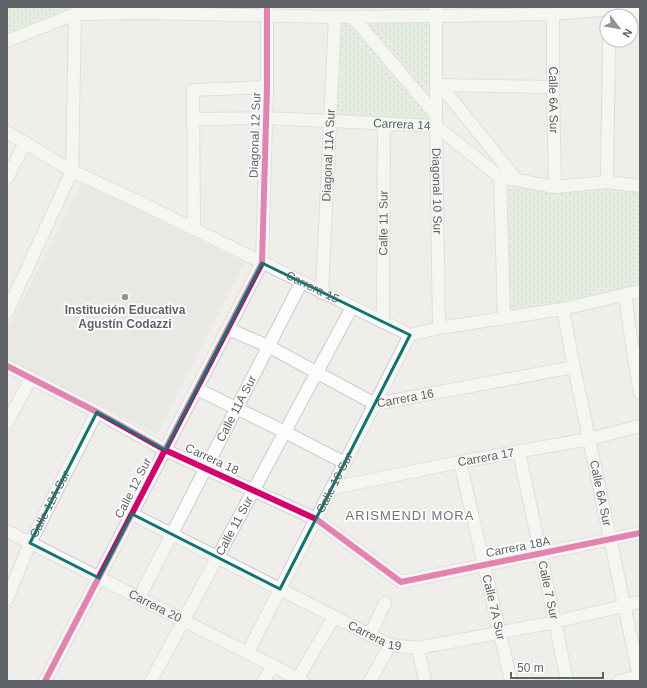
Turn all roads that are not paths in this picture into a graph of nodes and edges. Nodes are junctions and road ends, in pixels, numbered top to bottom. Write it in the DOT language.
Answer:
graph roads {
  1 [pos="76,11"];
  2 [pos="268,11"];
  3 [pos="436,12"];
  4 [pos="599,12"];
  5 [pos="553,14"];
  6 [pos="335,17"];
  7 [pos="353,17"];
  8 [pos="7,41"];
  9 [pos="609,48"];
  10 [pos="438,85"];
  11 [pos="267,87"];
  12 [pos="553,87"];
  13 [pos="267,118"];
  14 [pos="193,119"];
  15 [pos="330,121"];
  16 [pos="436,121"];
  17 [pos="384,123"];
  18 [pos="7,132"];
  19 [pos="25,143"];
  20 [pos="72,171"];
  21 [pos="500,177"];
  22 [pos="7,178"];
  23 [pos="516,180"];
  24 [pos="607,182"];
  25 [pos="640,186"];
  26 [pos="555,187"];
  27 [pos="194,230"];
  28 [pos="262,263"];
  29 [pos="301,282"];
  30 [pos="640,291"];
  31 [pos="322,293"];
  32 [pos="626,295"];
  33 [pos="352,307"];
  34 [pos="563,309"];
  35 [pos="7,312"];
  36 [pos="504,318"];
  37 [pos="384,322"];
  38 [pos="439,328"];
  39 [pos="228,329"];
  40 [pos="410,335"];
  41 [pos="268,346"];
  42 [pos="637,358"];
  43 [pos="7,366"];
  44 [pos="574,367"];
  45 [pos="317,372"];
  46 [pos="31,378"];
  47 [pos="197,389"];
  48 [pos="640,393"];
  49 [pos="375,404"];
  50 [pos="236,408"];
  51 [pos="97,412"];
  52 [pos="7,423"];
  53 [pos="640,426"];
  54 [pos="285,432"];
  55 [pos="589,439"];
  56 [pos="165,450"];
  57 [pos="519,452"];
  58 [pos="460,462"];
  59 [pos="345,463"];
  60 [pos="205,468"];
  61 [pos="332,488"];
  62 [pos="254,490"];
  63 [pos="132,514"];
  64 [pos="316,519"];
  65 [pos="7,531"];
  66 [pos="640,533"];
  67 [pos="171,534"];
  68 [pos="610,539"];
  69 [pos="30,543"];
  70 [pos="540,553"];
  71 [pos="218,558"];
  72 [pos="484,565"];
  73 [pos="99,578"];
  74 [pos="401,582"];
  75 [pos="280,590"];
  76 [pos="139,598"];
  77 [pos="7,599"];
  78 [pos="640,602"];
  79 [pos="385,603"];
  80 [pos="624,605"];
  81 [pos="334,617"];
  82 [pos="184,620"];
  83 [pos="555,622"];
  84 [pos="500,632"];
  85 [pos="370,635"];
  86 [pos="390,645"];
  87 [pos="418,648"];
  88 [pos="248,652"];
  89 [pos="273,665"];
  90 [pos="639,676"];
  91 [pos="300,680"];
  92 [pos="45,681"];
  93 [pos="151,681"];
  94 [pos="264,681"];
  95 [pos="370,681"];
  96 [pos="425,681"];
  97 [pos="511,681"];
  98 [pos="567,681"];
  99 [pos="619,681"];
  1 -- 2 [label="street"];
  1 -- 8 [label="street"];
  1 -- 20 [label="street"];
  2 -- 6 [label="street"];
  2 -- 11 [label="street, Diagonal 12 Sur"];
  3 -- 5 [label="street"];
  3 -- 7 [label="street"];
  3 -- 10 [label="street, Diagonal 10 Sur"];
  4 -- 5 [label="street"];
  5 -- 12 [label="street, Calle 6A Sur"];
  6 -- 7 [label="street"];
  6 -- 15 [label="street, Diagonal 11A Sur"];
  7 -- 16 [label="street"];
  9 -- 24 [label="street"];
  10 -- 12 [label="street"];
  10 -- 16 [label="street, Diagonal 10 Sur"];
  10 -- 23 [label="street"];
  11 -- 13 [label="street, Diagonal 12 Sur"];
  11 -- 14 [label="street"];
  12 -- 26 [label="street, Calle 6A Sur"];
  13 -- 14 [label="street, Carrera 14"];
  13 -- 15 [label="street, Carrera 14"];
  13 -- 28 [label="street, Diagonal 12 Sur"];
  14 -- 27 [label="street"];
  15 -- 17 [label="street, Carrera 14"];
  15 -- 31 [label="street, Diagonal 11A Sur"];
  16 -- 17 [label="street, Carrera 14"];
  16 -- 21 [label="street, Carrera 14"];
  16 -- 38 [label="street, Diagonal 10 Sur"];
  17 -- 37 [label="street, Calle 11 Sur"];
  18 -- 19 [label="street, Carrera 15"];
  19 -- 20 [label="street, Carrera 15"];
  19 -- 22 [label="street"];
  20 -- 27 [label="street, Carrera 15"];
  20 -- 35 [label="street"];
  21 -- 23 [label="street, Carrera 14"];
  21 -- 36 [label="street"];
  23 -- 26 [label="street, Carrera 14"];
  24 -- 25 [label="street, Carrera 14"];
  24 -- 26 [label="street, Carrera 14"];
  27 -- 28 [label="street, Carrera 15"];
  28 -- 29 [label="street, Carrera 15"];
  28 -- 39 [label="street, Calle 12 Sur"];
  29 -- 31 [label="street, Carrera 15"];
  29 -- 41 [label="street, Calle 11A Sur"];
  30 -- 32 [label="street"];
  31 -- 33 [label="street, Carrera 15"];
  32 -- 34 [label="street"];
  32 -- 42 [label="street"];
  33 -- 37 [label="street, Carrera 15"];
  33 -- 45 [label="street, Calle 11 Sur"];
  34 -- 36 [label="street"];
  34 -- 44 [label="street, Calle 6A Sur"];
  36 -- 38 [label="street"];
  37 -- 40 [label="street, Carrera 15"];
  38 -- 40 [label="street"];
  39 -- 41 [label="street, Carrera 16"];
  39 -- 47 [label="street, Calle 12 Sur"];
  40 -- 49 [label="street, Calle 10 Sur"];
  41 -- 45 [label="street, Carrera 16"];
  41 -- 50 [label="street, Calle 11A Sur"];
  42 -- 48 [label="street"];
  43 -- 46 [label="street, Carrera 18"];
  44 -- 49 [label="street, Carrera 16"];
  44 -- 55 [label="street, Calle 6A Sur"];
  45 -- 49 [label="street, Carrera 16"];
  45 -- 54 [label="street, Calle 11 Sur"];
  46 -- 51 [label="street, Carrera 18"];
  46 -- 52 [label="street"];
  47 -- 50 [label="street"];
  47 -- 56 [label="street, Calle 12 Sur"];
  49 -- 59 [label="street, Calle 10 Sur"];
  50 -- 54 [label="street"];
  50 -- 60 [label="street, Calle 11A Sur"];
  51 -- 56 [label="street, Carrera 18"];
  51 -- 69 [label="street, Calle 12A Sur"];
  53 -- 55 [label="street, Carrera 17"];
  54 -- 59 [label="street"];
  54 -- 62 [label="street, Calle 11 Sur"];
  55 -- 57 [label="street, Carrera 17"];
  55 -- 68 [label="street, Calle 6A Sur"];
  56 -- 60 [label="street, Carrera 18"];
  56 -- 63 [label="street, Calle 12 Sur"];
  57 -- 58 [label="street, Carrera 17"];
  57 -- 70 [label="street, Calle 7 Sur"];
  58 -- 61 [label="street, Carrera 17"];
  58 -- 72 [label="street, Calle 7A Sur"];
  59 -- 61 [label="street, Calle 10 Sur"];
  60 -- 62 [label="street, Carrera 18"];
  60 -- 67 [label="street, Calle 11A Sur"];
  61 -- 64 [label="street, Calle 10 Sur"];
  62 -- 64 [label="street, Carrera 18"];
  62 -- 71 [label="street, Calle 11 Sur"];
  63 -- 67 [label="street, Carrera 19"];
  63 -- 73 [label="street, Calle 12 Sur"];
  64 -- 74 [label="street, Carrera 18"];
  64 -- 75 [label="street, Calle 10 Sur"];
  65 -- 69 [label="street, Carrera 20"];
  66 -- 68 [label="street, Carrera 18A"];
  67 -- 71 [label="street, Carrera 19"];
  67 -- 76 [label="street, Calle 11A Sur"];
  68 -- 70 [label="street, Carrera 18A"];
  68 -- 80 [label="street, Calle 6A Sur"];
  69 -- 73 [label="street, Carrera 20"];
  69 -- 77 [label="street, Calle 12A Sur"];
  70 -- 72 [label="street, Carrera 18A"];
  70 -- 83 [label="street, Calle 7 Sur"];
  71 -- 75 [label="street, Carrera 19"];
  71 -- 82 [label="street, Calle 11 Sur"];
  72 -- 74 [label="street, Carrera 18A"];
  72 -- 84 [label="street, Calle 7A Sur"];
  73 -- 76 [label="street, Carrera 20"];
  73 -- 92 [label="street, Calle 12 Sur"];
  75 -- 81 [label="street, Carrera 19"];
  75 -- 88 [label="street, Calle 10 Sur"];
  76 -- 82 [label="street, Carrera 20"];
  78 -- 80 [label="street, Carrera 19"];
  79 -- 85 [label="street"];
  80 -- 83 [label="street, Carrera 19"];
  80 -- 90 [label="street, Calle 6A Sur"];
  81 -- 85 [label="street, Carrera 19"];
  81 -- 91 [label="street"];
  82 -- 88 [label="street, Carrera 20"];
  82 -- 93 [label="street, Calle 11 Sur"];
  83 -- 84 [label="street, Carrera 19"];
  83 -- 98 [label="street, Calle 7 Sur"];
  84 -- 87 [label="street, Carrera 19"];
  84 -- 97 [label="street, Calle 7A Sur"];
  85 -- 86 [label="street, Carrera 19"];
  86 -- 87 [label="street, Carrera 19"];
  86 -- 95 [label="street"];
  87 -- 96 [label="street"];
  88 -- 89 [label="street, Carrera 20"];
  89 -- 91 [label="street, Carrera 20"];
  89 -- 94 [label="street"];
  90 -- 99 [label="street"];
}
